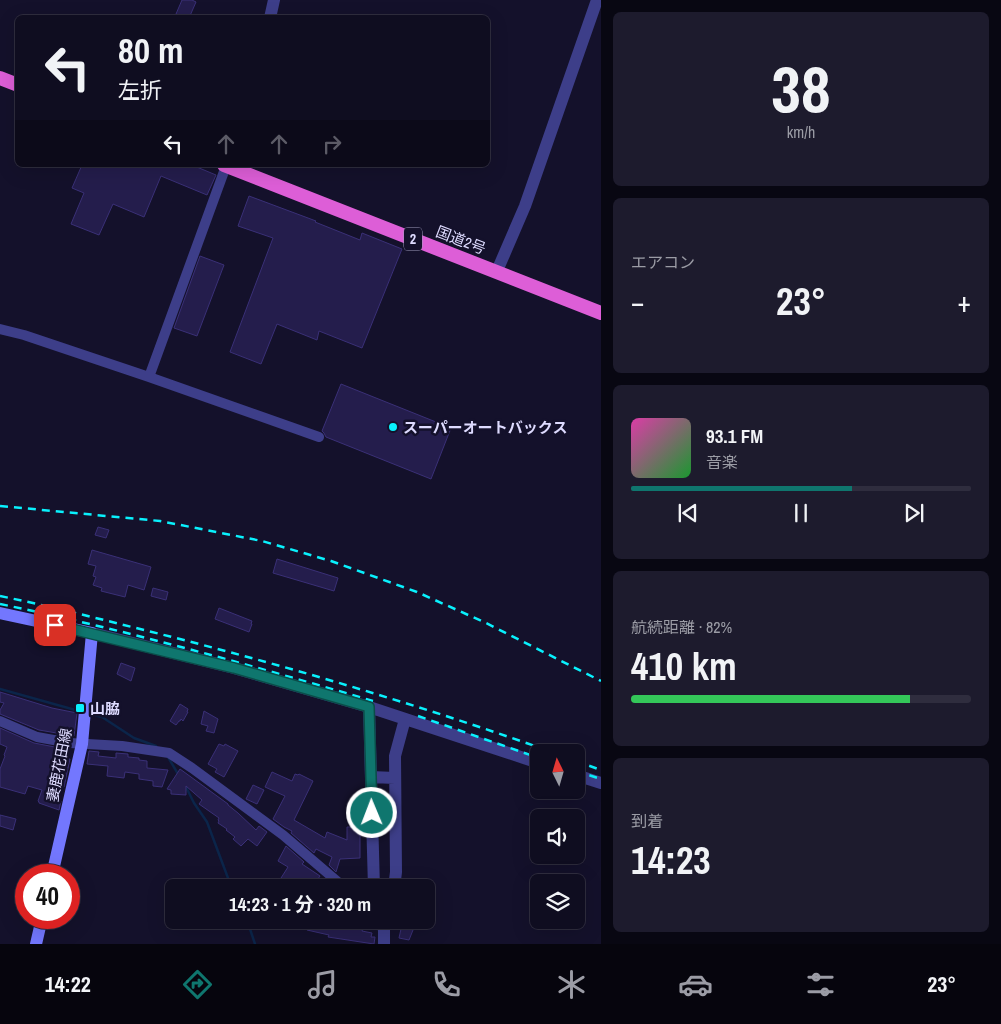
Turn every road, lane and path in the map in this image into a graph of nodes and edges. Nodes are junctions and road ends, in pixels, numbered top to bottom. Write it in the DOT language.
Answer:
graph roads {
  1 [pos="274,0"];
  2 [pos="597,0"];
  3 [pos="271,15"];
  4 [pos="0,78"];
  5 [pos="15,83"];
  6 [pos="226,167"];
  7 [pos="232,167"];
  8 [pos="497,271"];
  9 [pos="601,313"];
  10 [pos="0,329"];
  11 [pos="149,377"];
  12 [pos="319,437"];
  13 [pos="0,613"];
  14 [pos="92,633"];
  15 [pos="369,707"];
  16 [pos="405,719"];
  17 [pos="0,721"];
  18 [pos="82,744"];
  19 [pos="530,760"];
  20 [pos="371,777"];
  21 [pos="395,778"];
  22 [pos="585,778"];
  23 [pos="601,783"];
  24 [pos="55,864"];
  25 [pos="334,879"];
  26 [pos="374,879"];
  27 [pos="395,879"];
  28 [pos="39,929"];
  29 [pos="36,944"];
  1 -- 3 [label="street"];
  2 -- 8 [label="street"];
  4 -- 5 [label="highway"];
  6 -- 11 [label="street"];
  7 -- 8 [label="highway, 国道2号 / 2"];
  8 -- 9 [label="highway, 国道2号 / 2"];
  10 -- 11 [label="street"];
  11 -- 12 [label="street"];
  13 -- 14 [label="main road"];
  14 -- 15 [label="street"];
  14 -- 18 [label="main road, 妻鹿花田線"];
  15 -- 16 [label="street"];
  15 -- 20 [label="street"];
  16 -- 19 [label="street"];
  16 -- 21 [label="street"];
  17 -- 18 [label="street"];
  18 -- 24 [label="main road, 妻鹿花田線"];
  18 -- 25 [label="street"];
  20 -- 21 [label="street"];
  20 -- 26 [label="street"];
  21 -- 27 [label="street"];
  22 -- 23 [label="street"];
  28 -- 29 [label="main road"];
}
